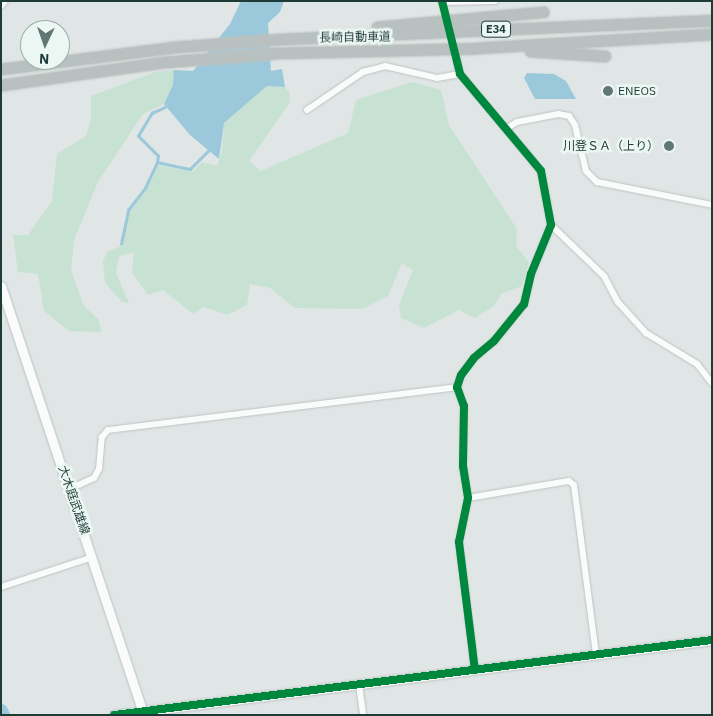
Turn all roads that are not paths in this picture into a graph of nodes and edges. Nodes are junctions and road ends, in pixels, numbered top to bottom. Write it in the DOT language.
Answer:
graph roads {
  1 [pos="5,1"];
  2 [pos="495,1"];
  3 [pos="442,2"];
  4 [pos="1,6"];
  5 [pos="445,12"];
  6 [pos="543,12"];
  7 [pos="712,20"];
  8 [pos="712,34"];
  9 [pos="281,39"];
  10 [pos="476,48"];
  11 [pos="605,56"];
  12 [pos="70,59"];
  13 [pos="457,59"];
  14 [pos="20,66"];
  15 [pos="1,69"];
  16 [pos="460,74"];
  17 [pos="1,84"];
  18 [pos="307,110"];
  19 [pos="507,128"];
  20 [pos="712,205"];
  21 [pos="551,224"];
  22 [pos="1,286"];
  23 [pos="712,382"];
  24 [pos="457,388"];
  25 [pos="70,489"];
  26 [pos="468,498"];
  27 [pos="93,557"];
  28 [pos="1,587"];
  29 [pos="712,640"];
  30 [pos="596,655"];
  31 [pos="475,670"];
  32 [pos="359,685"];
  33 [pos="144,713"];
  34 [pos="114,715"];
  35 [pos="363,715"];
  1 -- 4 [label="street"];
  2 -- 3 [label="street"];
  3 -- 5 [label="street"];
  6 -- 9 [label="highway"];
  7 -- 9 [label="highway, 長崎自動車道 / E34"];
  8 -- 10 [label="highway, 長崎自動車道 / E34"];
  9 -- 12 [label="highway, 長崎自動車道 / E34"];
  10 -- 11 [label="highway"];
  10 -- 17 [label="highway, 長崎自動車道 / E34"];
  13 -- 16 [label="street"];
  14 -- 15 [label="highway, 長崎自動車道 / E34"];
  16 -- 18 [label="street"];
  16 -- 19 [label="street"];
  19 -- 20 [label="street"];
  19 -- 21 [label="street"];
  21 -- 23 [label="street"];
  21 -- 24 [label="street"];
  22 -- 25 [label="street, 大木庭武雄線"];
  24 -- 25 [label="street"];
  24 -- 26 [label="street"];
  25 -- 27 [label="street, 大木庭武雄線"];
  26 -- 30 [label="street"];
  26 -- 31 [label="street"];
  27 -- 28 [label="street"];
  27 -- 33 [label="street, 大木庭武雄線"];
  29 -- 30 [label="street"];
  30 -- 31 [label="street"];
  31 -- 32 [label="street"];
  32 -- 33 [label="street"];
  32 -- 35 [label="street"];
  33 -- 34 [label="street"];
}
